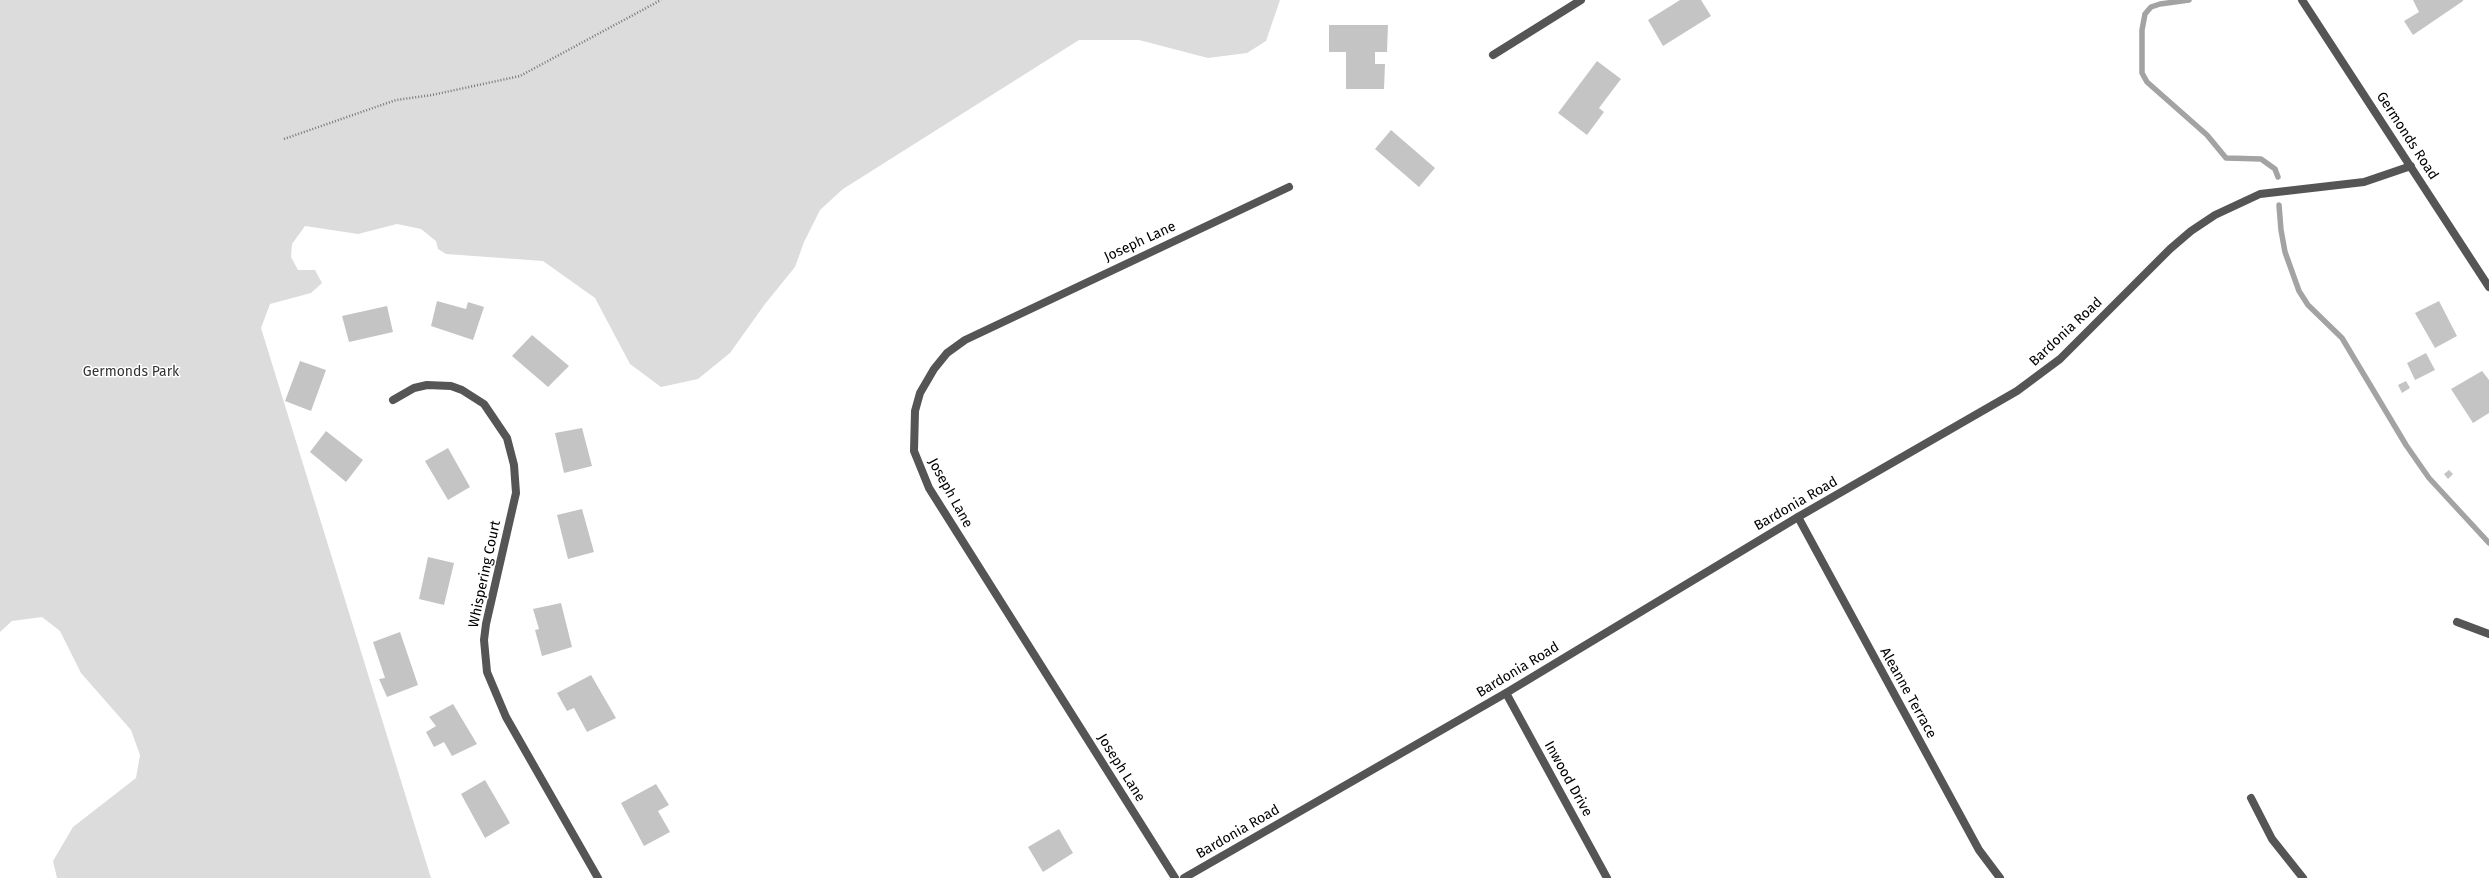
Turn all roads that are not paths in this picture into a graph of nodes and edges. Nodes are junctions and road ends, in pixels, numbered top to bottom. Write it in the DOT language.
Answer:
graph roads {
  1 [pos="1581,0"];
  2 [pos="2302,0"];
  3 [pos="1493,55"];
  4 [pos="2411,166"];
  5 [pos="1289,187"];
  6 [pos="2489,288"];
  7 [pos="393,400"];
  8 [pos="1798,518"];
  9 [pos="2457,622"];
  10 [pos="2489,634"];
  11 [pos="1506,693"];
  12 [pos="2251,798"];
  13 [pos="598,878"];
  14 [pos="1176,878"];
  15 [pos="1184,878"];
  16 [pos="1607,878"];
  17 [pos="2000,878"];
  18 [pos="2303,878"];
  1 -- 3 [label="street"];
  2 -- 4 [label="street, Germonds Road"];
  4 -- 6 [label="street, Germonds Road"];
  4 -- 8 [label="street, Bardonia Road"];
  5 -- 14 [label="street, Joseph Lane"];
  7 -- 13 [label="street, Whispering Court"];
  8 -- 11 [label="street, Bardonia Road"];
  8 -- 17 [label="street, Aleanne Terrace"];
  9 -- 10 [label="street"];
  11 -- 15 [label="street, Bardonia Road"];
  11 -- 16 [label="street, Inwood Drive"];
  12 -- 18 [label="street"];
}
